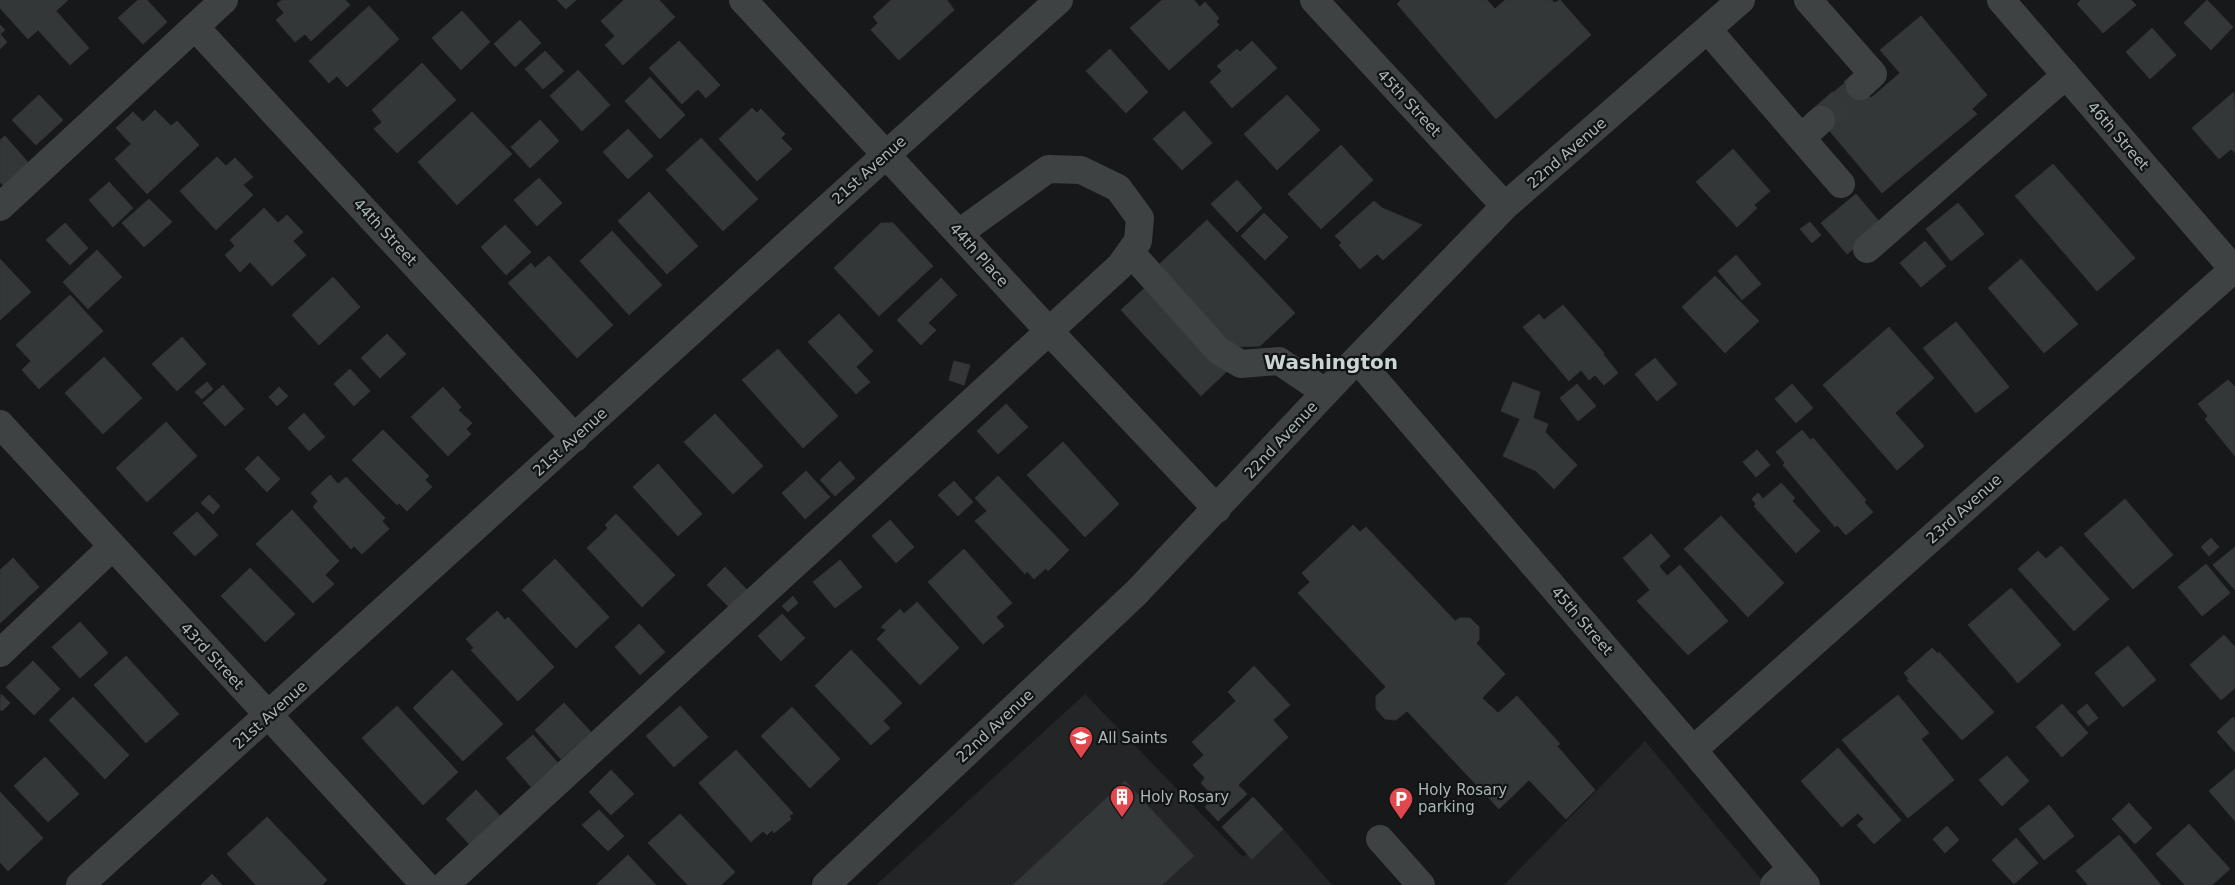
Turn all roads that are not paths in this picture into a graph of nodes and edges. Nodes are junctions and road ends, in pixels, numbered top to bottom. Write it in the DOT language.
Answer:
graph roads {
  1 [pos="224,0"];
  2 [pos="743,0"];
  3 [pos="1059,0"];
  4 [pos="1314,0"];
  5 [pos="1741,0"];
  6 [pos="1808,0"];
  7 [pos="2001,0"];
  8 [pos="195,27"];
  9 [pos="1708,30"];
  10 [pos="2066,75"];
  11 [pos="1860,86"];
  12 [pos="1821,120"];
  13 [pos="1801,138"];
  14 [pos="887,154"];
  15 [pos="1841,184"];
  16 [pos="1505,206"];
  17 [pos="0,207"];
  18 [pos="959,233"];
  19 [pos="1867,249"];
  20 [pos="1130,252"];
  21 [pos="2234,270"];
  22 [pos="1048,330"];
  23 [pos="1357,359"];
  24 [pos="1325,392"];
  25 [pos="0,424"];
  26 [pos="575,438"];
  27 [pos="1217,509"];
  28 [pos="112,547"];
  29 [pos="0,653"];
  30 [pos="268,717"];
  31 [pos="1693,750"];
  32 [pos="1380,839"];
  33 [pos="1791,879"];
  34 [pos="80,885"];
  35 [pos="425,885"];
  36 [pos="445,885"];
  37 [pos="826,885"];
  38 [pos="1421,885"];
  1 -- 8 [label="street"];
  2 -- 14 [label="street, 44th Place"];
  3 -- 14 [label="street, 21st Avenue"];
  4 -- 16 [label="street, 45th Street"];
  5 -- 9 [label="street, 22nd Avenue"];
  6 -- 11 [label="street"];
  7 -- 10 [label="street, 46th Street"];
  8 -- 17 [label="street"];
  8 -- 26 [label="street, 44th Street"];
  9 -- 13 [label="street"];
  9 -- 16 [label="street, 22nd Avenue"];
  10 -- 19 [label="street"];
  10 -- 21 [label="street, 46th Street"];
  12 -- 13 [label="street"];
  13 -- 15 [label="street"];
  14 -- 18 [label="street, 44th Place"];
  14 -- 26 [label="street, 21st Avenue"];
  16 -- 23 [label="street, 22nd Avenue"];
  18 -- 20 [label="street"];
  18 -- 22 [label="street, 44th Place"];
  20 -- 22 [label="street"];
  20 -- 24 [label="street"];
  21 -- 31 [label="street, 23rd Avenue"];
  22 -- 27 [label="street, 44th Place"];
  22 -- 36 [label="street"];
  23 -- 24 [label="street, 22nd Avenue"];
  23 -- 31 [label="street, 45th Street"];
  24 -- 27 [label="street, 22nd Avenue"];
  25 -- 28 [label="street, 43rd Street"];
  26 -- 30 [label="street, 21st Avenue"];
  27 -- 37 [label="street, 22nd Avenue"];
  28 -- 29 [label="street"];
  28 -- 30 [label="street, 43rd Street"];
  30 -- 34 [label="street, 21st Avenue"];
  30 -- 35 [label="street, 43rd Street"];
  31 -- 33 [label="street, 45th Street"];
  32 -- 38 [label="street"];
}
